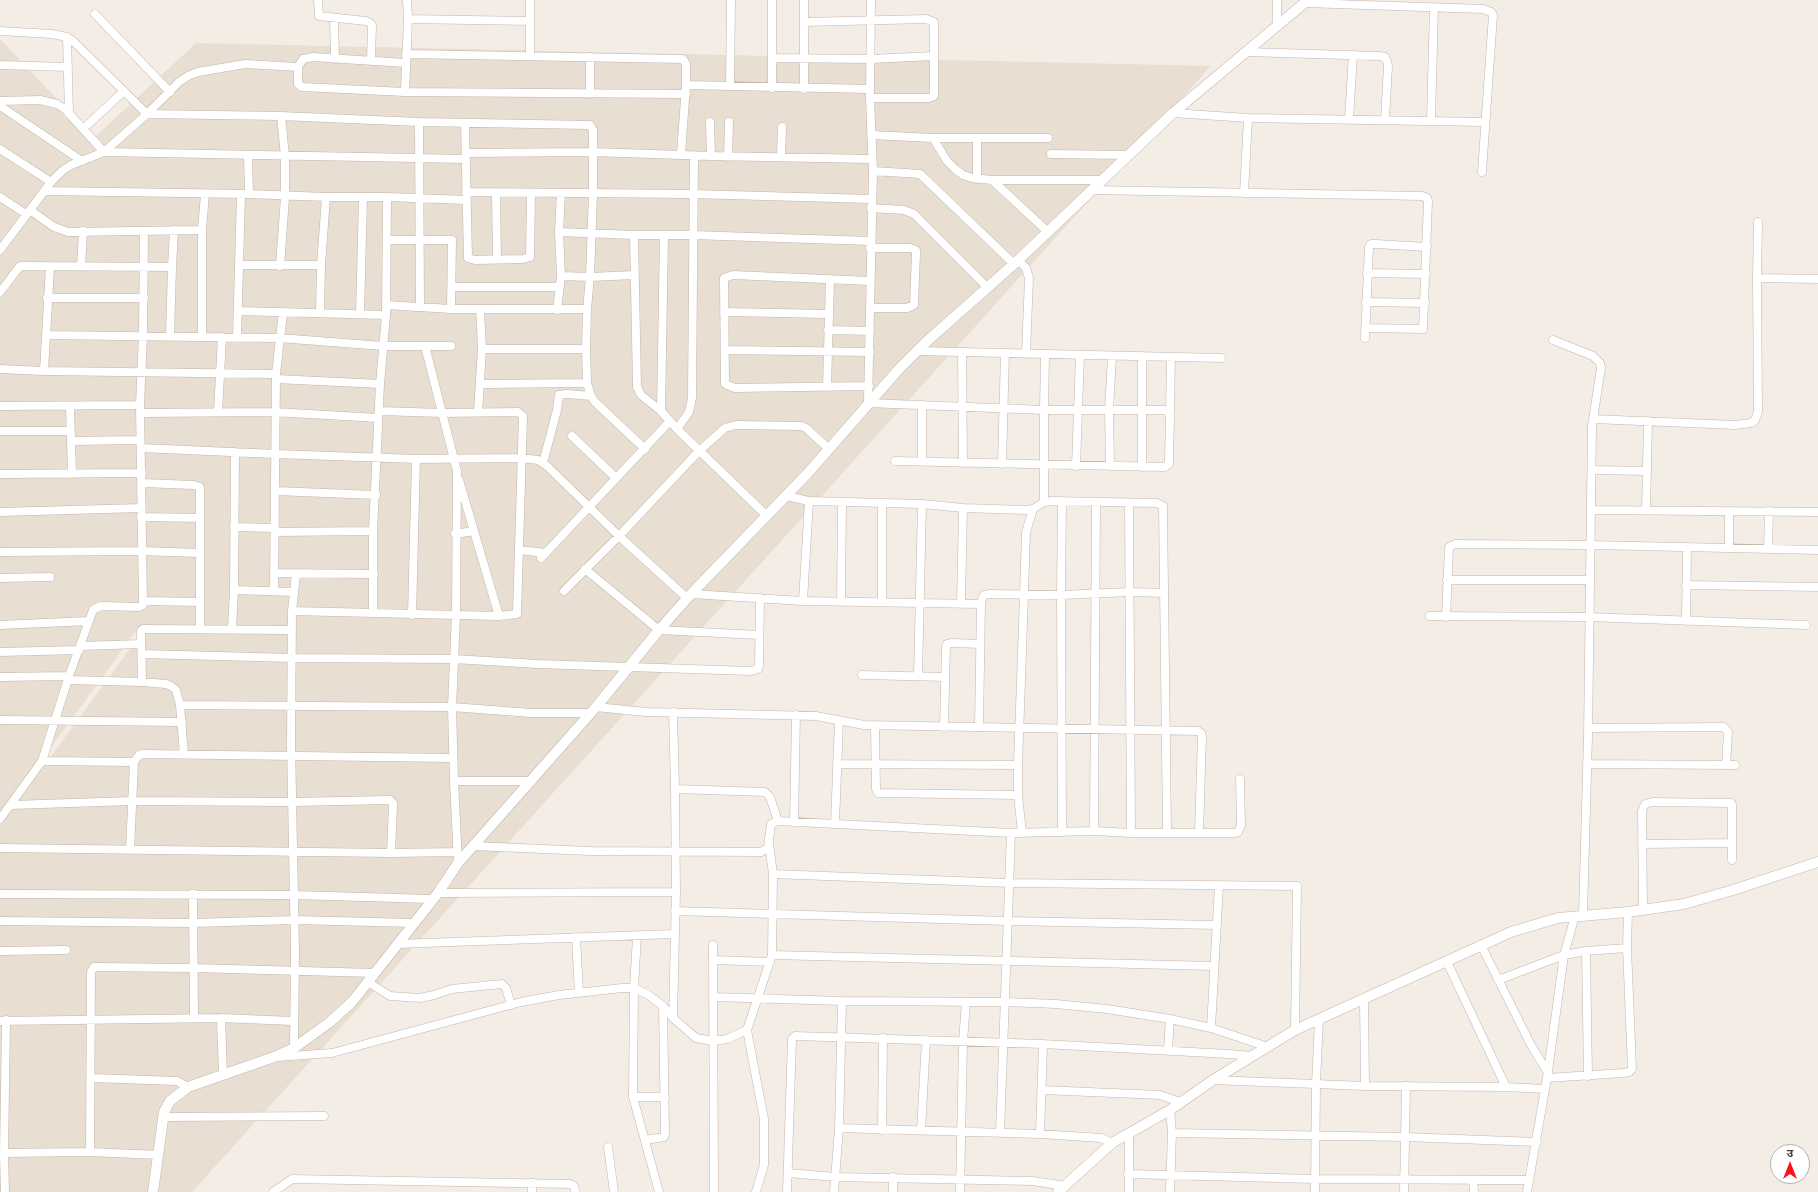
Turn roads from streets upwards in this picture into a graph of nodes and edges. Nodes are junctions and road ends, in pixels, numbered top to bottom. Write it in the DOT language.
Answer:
graph roads {
  1 [pos="318,0"];
  2 [pos="407,0"];
  3 [pos="530,0"];
  4 [pos="731,0"];
  5 [pos="772,0"];
  6 [pos="804,0"];
  7 [pos="870,0"];
  8 [pos="1277,0"];
  9 [pos="1306,2"];
  10 [pos="1434,8"];
  11 [pos="95,14"];
  12 [pos="334,18"];
  13 [pos="408,19"];
  14 [pos="871,20"];
  15 [pos="530,21"];
  16 [pos="804,22"];
  17 [pos="1277,26"];
  18 [pos="0,32"];
  19 [pos="67,37"];
  20 [pos="1246,52"];
  21 [pos="406,54"];
  22 [pos="530,55"];
  23 [pos="1353,55"];
  24 [pos="934,56"];
  25 [pos="590,57"];
  26 [pos="335,58"];
  27 [pos="772,58"];
  28 [pos="804,59"];
  29 [pos="870,60"];
  30 [pos="371,61"];
  31 [pos="405,63"];
  32 [pos="0,65"];
  33 [pos="68,66"];
  34 [pos="298,67"];
  35 [pos="686,85"];
  36 [pos="730,86"];
  37 [pos="772,88"];
  38 [pos="804,89"];
  39 [pos="870,89"];
  40 [pos="124,91"];
  41 [pos="170,92"];
  42 [pos="405,92"];
  43 [pos="590,94"];
  44 [pos="686,94"];
  45 [pos="870,98"];
  46 [pos="0,101"];
  47 [pos="0,106"];
  48 [pos="1173,113"];
  49 [pos="69,114"];
  50 [pos="147,114"];
  51 [pos="281,116"];
  52 [pos="1248,118"];
  53 [pos="1349,119"];
  54 [pos="1385,120"];
  55 [pos="1431,120"];
  56 [pos="420,122"];
  57 [pos="710,122"];
  58 [pos="729,122"];
  59 [pos="1485,122"];
  60 [pos="465,123"];
  61 [pos="782,127"];
  62 [pos="83,129"];
  63 [pos="871,134"];
  64 [pos="933,138"];
  65 [pos="1048,138"];
  66 [pos="977,139"];
  67 [pos="0,149"];
  68 [pos="104,152"];
  69 [pos="592,152"];
  70 [pos="681,154"];
  71 [pos="1051,154"];
  72 [pos="248,155"];
  73 [pos="1128,155"];
  74 [pos="285,156"];
  75 [pos="466,156"];
  76 [pos="694,156"];
  77 [pos="711,156"];
  78 [pos="421,157"];
  79 [pos="728,157"];
  80 [pos="781,157"];
  81 [pos="872,159"];
  82 [pos="82,161"];
  83 [pos="873,171"];
  84 [pos="1482,172"];
  85 [pos="977,179"];
  86 [pos="992,180"];
  87 [pos="1101,180"];
  88 [pos="51,182"];
  89 [pos="1092,190"];
  90 [pos="45,191"];
  91 [pos="496,193"];
  92 [pos="531,193"];
  93 [pos="561,193"];
  94 [pos="1244,193"];
  95 [pos="205,194"];
  96 [pos="245,194"];
  97 [pos="593,194"];
  98 [pos="692,194"];
  99 [pos="466,196"];
  100 [pos="285,197"];
  101 [pos="326,197"];
  102 [pos="363,197"];
  103 [pos="387,197"];
  104 [pos="0,198"];
  105 [pos="421,199"];
  106 [pos="871,199"];
  107 [pos="871,208"];
  108 [pos="28,212"];
  109 [pos="1758,222"];
  110 [pos="144,230"];
  111 [pos="174,230"];
  112 [pos="202,230"];
  113 [pos="83,231"];
  114 [pos="559,232"];
  115 [pos="1048,232"];
  116 [pos="592,234"];
  117 [pos="692,234"];
  118 [pos="634,235"];
  119 [pos="664,236"];
  120 [pos="466,239"];
  121 [pos="387,240"];
  122 [pos="420,240"];
  123 [pos="452,240"];
  124 [pos="870,245"];
  125 [pos="1427,247"];
  126 [pos="0,250"];
  127 [pos="497,259"];
  128 [pos="1016,262"];
  129 [pos="239,265"];
  130 [pos="321,265"];
  131 [pos="280,266"];
  132 [pos="50,267"];
  133 [pos="81,267"];
  134 [pos="144,267"];
  135 [pos="172,267"];
  136 [pos="1367,273"];
  137 [pos="1426,274"];
  138 [pos="635,275"];
  139 [pos="561,276"];
  140 [pos="590,277"];
  141 [pos="1757,278"];
  142 [pos="830,279"];
  143 [pos="1818,279"];
  144 [pos="870,281"];
  145 [pos="452,287"];
  146 [pos="560,287"];
  147 [pos="988,288"];
  148 [pos="0,292"];
  149 [pos="47,298"];
  150 [pos="144,298"];
  151 [pos="1366,302"];
  152 [pos="1425,303"];
  153 [pos="386,305"];
  154 [pos="420,307"];
  155 [pos="870,308"];
  156 [pos="451,309"];
  157 [pos="480,309"];
  158 [pos="587,309"];
  159 [pos="557,310"];
  160 [pos="238,311"];
  161 [pos="282,312"];
  162 [pos="724,312"];
  163 [pos="320,313"];
  164 [pos="360,314"];
  165 [pos="829,314"];
  166 [pos="386,315"];
  167 [pos="1365,328"];
  168 [pos="828,330"];
  169 [pos="870,331"];
  170 [pos="46,335"];
  171 [pos="143,335"];
  172 [pos="170,337"];
  173 [pos="202,337"];
  174 [pos="222,337"];
  175 [pos="237,337"];
  176 [pos="279,338"];
  177 [pos="1365,338"];
  178 [pos="1553,340"];
  179 [pos="383,346"];
  180 [pos="425,346"];
  181 [pos="451,346"];
  182 [pos="482,349"];
  183 [pos="586,349"];
  184 [pos="724,350"];
  185 [pos="828,351"];
  186 [pos="917,351"];
  187 [pos="870,352"];
  188 [pos="962,352"];
  189 [pos="1005,353"];
  190 [pos="1026,354"];
  191 [pos="1045,354"];
  192 [pos="1080,355"];
  193 [pos="1112,356"];
  194 [pos="1142,356"];
  195 [pos="1171,357"];
  196 [pos="1221,358"];
  197 [pos="0,369"];
  198 [pos="44,371"];
  199 [pos="141,372"];
  200 [pos="221,373"];
  201 [pos="276,376"];
  202 [pos="587,383"];
  203 [pos="380,384"];
  204 [pos="481,384"];
  205 [pos="827,386"];
  206 [pos="869,386"];
  207 [pos="591,396"];
  208 [pos="868,403"];
  209 [pos="922,405"];
  210 [pos="0,406"];
  211 [pos="70,407"];
  212 [pos="963,407"];
  213 [pos="1003,408"];
  214 [pos="140,409"];
  215 [pos="1044,410"];
  216 [pos="1078,410"];
  217 [pos="1109,410"];
  218 [pos="1141,410"];
  219 [pos="662,411"];
  220 [pos="218,412"];
  221 [pos="275,412"];
  222 [pos="442,413"];
  223 [pos="478,413"];
  224 [pos="1170,413"];
  225 [pos="379,414"];
  226 [pos="1593,419"];
  227 [pos="670,421"];
  228 [pos="1648,421"];
  229 [pos="677,429"];
  230 [pos="0,431"];
  231 [pos="70,431"];
  232 [pos="572,436"];
  233 [pos="71,442"];
  234 [pos="140,444"];
  235 [pos="645,449"];
  236 [pos="829,449"];
  237 [pos="699,451"];
  238 [pos="235,452"];
  239 [pos="275,454"];
  240 [pos="377,457"];
  241 [pos="521,458"];
  242 [pos="416,459"];
  243 [pos="455,459"];
  244 [pos="895,460"];
  245 [pos="922,461"];
  246 [pos="962,463"];
  247 [pos="543,464"];
  248 [pos="1002,464"];
  249 [pos="1043,464"];
  250 [pos="1076,466"];
  251 [pos="1110,466"];
  252 [pos="1142,467"];
  253 [pos="1592,470"];
  254 [pos="1647,470"];
  255 [pos="457,471"];
  256 [pos="142,473"];
  257 [pos="0,474"];
  258 [pos="72,474"];
  259 [pos="616,478"];
  260 [pos="142,483"];
  261 [pos="275,491"];
  262 [pos="376,495"];
  263 [pos="786,496"];
  264 [pos="809,501"];
  265 [pos="1062,501"];
  266 [pos="842,502"];
  267 [pos="1044,502"];
  268 [pos="1096,502"];
  269 [pos="882,503"];
  270 [pos="1130,503"];
  271 [pos="922,504"];
  272 [pos="589,507"];
  273 [pos="141,508"];
  274 [pos="963,508"];
  275 [pos="1033,509"];
  276 [pos="1592,510"];
  277 [pos="1646,510"];
  278 [pos="1729,511"];
  279 [pos="1769,511"];
  280 [pos="0,512"];
  281 [pos="1818,512"];
  282 [pos="767,516"];
  283 [pos="141,517"];
  284 [pos="200,518"];
  285 [pos="234,528"];
  286 [pos="275,530"];
  287 [pos="373,531"];
  288 [pos="474,531"];
  289 [pos="456,534"];
  290 [pos="619,536"];
  291 [pos="1591,545"];
  292 [pos="1687,547"];
  293 [pos="1729,548"];
  294 [pos="1768,549"];
  295 [pos="519,550"];
  296 [pos="1818,550"];
  297 [pos="141,551"];
  298 [pos="0,552"];
  299 [pos="199,553"];
  300 [pos="586,569"];
  301 [pos="274,573"];
  302 [pos="296,574"];
  303 [pos="374,574"];
  304 [pos="50,577"];
  305 [pos="0,578"];
  306 [pos="1447,580"];
  307 [pos="1590,580"];
  308 [pos="1686,585"];
  309 [pos="1818,587"];
  310 [pos="234,590"];
  311 [pos="274,591"];
  312 [pos="564,591"];
  313 [pos="294,592"];
  314 [pos="1131,592"];
  315 [pos="1097,593"];
  316 [pos="1164,593"];
  317 [pos="1024,594"];
  318 [pos="1061,595"];
  319 [pos="689,596"];
  320 [pos="760,598"];
  321 [pos="143,601"];
  322 [pos="803,601"];
  323 [pos="200,602"];
  324 [pos="841,602"];
  325 [pos="882,602"];
  326 [pos="920,602"];
  327 [pos="962,604"];
  328 [pos="981,604"];
  329 [pos="292,612"];
  330 [pos="373,614"];
  331 [pos="412,615"];
  332 [pos="456,615"];
  333 [pos="499,616"];
  334 [pos="1430,616"];
  335 [pos="1446,616"];
  336 [pos="1588,618"];
  337 [pos="89,621"];
  338 [pos="1686,621"];
  339 [pos="1806,624"];
  340 [pos="0,625"];
  341 [pos="200,628"];
  342 [pos="232,629"];
  343 [pos="292,630"];
  344 [pos="659,630"];
  345 [pos="759,635"];
  346 [pos="142,644"];
  347 [pos="980,644"];
  348 [pos="80,648"];
  349 [pos="0,652"];
  350 [pos="142,654"];
  351 [pos="292,658"];
  352 [pos="454,659"];
  353 [pos="630,667"];
  354 [pos="862,675"];
  355 [pos="918,676"];
  356 [pos="0,677"];
  357 [pos="945,677"];
  358 [pos="68,678"];
  359 [pos="142,682"];
  360 [pos="180,705"];
  361 [pos="292,705"];
  362 [pos="452,707"];
  363 [pos="594,710"];
  364 [pos="674,712"];
  365 [pos="796,715"];
  366 [pos="0,720"];
  367 [pos="56,720"];
  368 [pos="839,720"];
  369 [pos="182,722"];
  370 [pos="876,726"];
  371 [pos="979,727"];
  372 [pos="1019,727"];
  373 [pos="944,728"];
  374 [pos="1588,728"];
  375 [pos="1061,729"];
  376 [pos="1132,730"];
  377 [pos="1095,731"];
  378 [pos="1165,731"];
  379 [pos="291,754"];
  380 [pos="184,755"];
  381 [pos="453,758"];
  382 [pos="42,761"];
  383 [pos="134,762"];
  384 [pos="837,764"];
  385 [pos="1587,764"];
  386 [pos="876,765"];
  387 [pos="1018,765"];
  388 [pos="1726,765"];
  389 [pos="1735,765"];
  390 [pos="1240,779"];
  391 [pos="454,781"];
  392 [pos="532,781"];
  393 [pos="675,789"];
  394 [pos="1018,795"];
  395 [pos="132,801"];
  396 [pos="292,802"];
  397 [pos="11,805"];
  398 [pos="0,819"];
  399 [pos="778,821"];
  400 [pos="794,822"];
  401 [pos="835,824"];
  402 [pos="1094,831"];
  403 [pos="1062,832"];
  404 [pos="1167,832"];
  405 [pos="1011,833"];
  406 [pos="1022,833"];
  407 [pos="1131,833"];
  408 [pos="1199,833"];
  409 [pos="1732,843"];
  410 [pos="769,844"];
  411 [pos="1642,844"];
  412 [pos="473,846"];
  413 [pos="0,848"];
  414 [pos="130,850"];
  415 [pos="292,850"];
  416 [pos="674,851"];
  417 [pos="457,852"];
  418 [pos="391,853"];
  419 [pos="1732,860"];
  420 [pos="1818,862"];
  421 [pos="458,863"];
  422 [pos="773,874"];
  423 [pos="1009,883"];
  424 [pos="1218,884"];
  425 [pos="676,892"];
  426 [pos="0,894"];
  427 [pos="193,894"];
  428 [pos="294,895"];
  429 [pos="435,896"];
  430 [pos="1643,910"];
  431 [pos="675,911"];
  432 [pos="1628,912"];
  433 [pos="774,913"];
  434 [pos="1579,915"];
  435 [pos="294,920"];
  436 [pos="0,921"];
  437 [pos="1007,921"];
  438 [pos="192,923"];
  439 [pos="413,923"];
  440 [pos="1216,925"];
  441 [pos="674,934"];
  442 [pos="637,936"];
  443 [pos="576,937"];
  444 [pos="397,944"];
  445 [pos="713,945"];
  446 [pos="1481,945"];
  447 [pos="1627,948"];
  448 [pos="66,950"];
  449 [pos="0,951"];
  450 [pos="1586,951"];
  451 [pos="1564,955"];
  452 [pos="771,959"];
  453 [pos="713,960"];
  454 [pos="1005,960"];
  455 [pos="1447,962"];
  456 [pos="1214,966"];
  457 [pos="193,968"];
  458 [pos="294,971"];
  459 [pos="375,973"];
  460 [pos="1498,980"];
  461 [pos="368,982"];
  462 [pos="634,988"];
  463 [pos="579,993"];
  464 [pos="713,997"];
  465 [pos="1364,999"];
  466 [pos="758,1000"];
  467 [pos="842,1001"];
  468 [pos="966,1002"];
  469 [pos="1006,1002"];
  470 [pos="511,1005"];
  471 [pos="663,1006"];
  472 [pos="194,1018"];
  473 [pos="221,1018"];
  474 [pos="673,1018"];
  475 [pos="90,1019"];
  476 [pos="1170,1019"];
  477 [pos="1319,1019"];
  478 [pos="3,1020"];
  479 [pos="293,1021"];
  480 [pos="1211,1028"];
  481 [pos="748,1030"];
  482 [pos="1295,1030"];
  483 [pos="840,1037"];
  484 [pos="883,1038"];
  485 [pos="926,1040"];
  486 [pos="713,1041"];
  487 [pos="963,1042"];
  488 [pos="1004,1042"];
  489 [pos="1043,1044"];
  490 [pos="1268,1046"];
  491 [pos="294,1048"];
  492 [pos="1168,1050"];
  493 [pos="1252,1056"];
  494 [pos="274,1057"];
  495 [pos="223,1074"];
  496 [pos="1547,1075"];
  497 [pos="1588,1076"];
  498 [pos="91,1078"];
  499 [pos="1213,1080"];
  500 [pos="1316,1084"];
  501 [pos="1365,1086"];
  502 [pos="1406,1086"];
  503 [pos="188,1087"];
  504 [pos="1506,1087"];
  505 [pos="1545,1089"];
  506 [pos="1042,1090"];
  507 [pos="634,1097"];
  508 [pos="665,1097"];
  509 [pos="1180,1102"];
  510 [pos="1170,1110"];
  511 [pos="324,1116"];
  512 [pos="163,1117"];
  513 [pos="839,1128"];
  514 [pos="882,1130"];
  515 [pos="921,1130"];
  516 [pos="961,1132"];
  517 [pos="1000,1133"];
  518 [pos="1129,1133"];
  519 [pos="1172,1133"];
  520 [pos="1040,1134"];
  521 [pos="1315,1136"];
  522 [pos="1405,1137"];
  523 [pos="646,1140"];
  524 [pos="1537,1142"];
  525 [pos="1112,1143"];
  526 [pos="608,1147"];
  527 [pos="90,1152"];
  528 [pos="2,1154"];
  529 [pos="159,1155"];
  530 [pos="788,1173"];
  531 [pos="1128,1174"];
  532 [pos="1171,1175"];
  533 [pos="835,1177"];
  534 [pos="893,1178"];
  535 [pos="960,1179"];
  536 [pos="1314,1179"];
  537 [pos="1404,1180"];
  538 [pos="1473,1180"];
  539 [pos="1529,1180"];
  540 [pos="532,1183"];
  541 [pos="1062,1189"];
  542 [pos="5,1192"];
  543 [pos="153,1192"];
  544 [pos="273,1192"];
  545 [pos="532,1192"];
  546 [pos="575,1192"];
  547 [pos="614,1192"];
  548 [pos="659,1192"];
  549 [pos="714,1192"];
  550 [pos="756,1192"];
  551 [pos="787,1192"];
  552 [pos="834,1192"];
  553 [pos="893,1192"];
  554 [pos="960,1192"];
  555 [pos="1129,1192"];
  556 [pos="1170,1192"];
  557 [pos="1315,1192"];
  558 [pos="1404,1192"];
  559 [pos="1474,1192"];
  560 [pos="1528,1192"];
  1 -- 12 [label="street"];
  2 -- 13 [label="street"];
  3 -- 15 [label="street"];
  4 -- 36 [label="street"];
  5 -- 27 [label="street"];
  6 -- 16 [label="street"];
  7 -- 14 [label="street"];
  8 -- 17 [label="street"];
  9 -- 10 [label="street"];
  9 -- 17 [label="street"];
  10 -- 55 [label="street"];
  10 -- 59 [label="street"];
  11 -- 41 [label="street"];
  12 -- 26 [label="street"];
  12 -- 30 [label="street"];
  13 -- 15 [label="street"];
  13 -- 21 [label="street"];
  14 -- 16 [label="street"];
  14 -- 24 [label="street"];
  14 -- 29 [label="street"];
  15 -- 22 [label="street"];
  16 -- 28 [label="street"];
  17 -- 20 [label="street"];
  18 -- 19 [label="street"];
  19 -- 33 [label="street"];
  19 -- 40 [label="street"];
  20 -- 23 [label="street"];
  20 -- 48 [label="street"];
  21 -- 22 [label="street"];
  21 -- 31 [label="street"];
  22 -- 25 [label="street"];
  23 -- 53 [label="street"];
  23 -- 54 [label="street"];
  24 -- 29 [label="street"];
  24 -- 45 [label="street"];
  25 -- 35 [label="street"];
  25 -- 43 [label="street"];
  26 -- 30 [label="street"];
  26 -- 34 [label="street"];
  27 -- 28 [label="street"];
  27 -- 37 [label="street"];
  28 -- 29 [label="street"];
  28 -- 38 [label="street"];
  29 -- 39 [label="street"];
  30 -- 31 [label="street"];
  31 -- 42 [label="street"];
  32 -- 33 [label="street"];
  33 -- 49 [label="street"];
  34 -- 41 [label="street"];
  34 -- 42 [label="street"];
  35 -- 36 [label="street"];
  35 -- 44 [label="street"];
  36 -- 37 [label="street"];
  37 -- 38 [label="street"];
  38 -- 39 [label="street"];
  39 -- 45 [label="street"];
  40 -- 50 [label="street"];
  40 -- 62 [label="street"];
  41 -- 50 [label="street"];
  42 -- 43 [label="street"];
  43 -- 44 [label="street"];
  44 -- 70 [label="street"];
  45 -- 63 [label="street"];
  46 -- 49 [label="street"];
  47 -- 82 [label="street"];
  48 -- 52 [label="street"];
  48 -- 73 [label="street"];
  49 -- 62 [label="street"];
  50 -- 51 [label="street"];
  50 -- 68 [label="street"];
  51 -- 56 [label="street"];
  51 -- 74 [label="street"];
  52 -- 53 [label="street"];
  52 -- 94 [label="street"];
  53 -- 54 [label="street"];
  54 -- 55 [label="street"];
  55 -- 59 [label="street"];
  56 -- 60 [label="street"];
  56 -- 78 [label="street"];
  57 -- 77 [label="street"];
  58 -- 79 [label="street"];
  59 -- 84 [label="street"];
  60 -- 69 [label="street"];
  60 -- 75 [label="street"];
  61 -- 80 [label="street"];
  62 -- 68 [label="street"];
  63 -- 64 [label="street"];
  63 -- 81 [label="street"];
  64 -- 66 [label="street"];
  64 -- 85 [label="street"];
  65 -- 66 [label="street"];
  66 -- 85 [label="street"];
  67 -- 88 [label="street"];
  68 -- 72 [label="street"];
  68 -- 82 [label="street"];
  69 -- 70 [label="street"];
  69 -- 75 [label="street"];
  69 -- 97 [label="street"];
  70 -- 76 [label="street"];
  71 -- 73 [label="street"];
  72 -- 74 [label="street"];
  72 -- 96 [label="street"];
  73 -- 87 [label="street"];
  74 -- 78 [label="street"];
  74 -- 100 [label="street"];
  75 -- 78 [label="street"];
  75 -- 99 [label="street"];
  76 -- 77 [label="street"];
  76 -- 98 [label="street"];
  77 -- 79 [label="street"];
  78 -- 105 [label="street"];
  79 -- 80 [label="street"];
  80 -- 81 [label="street"];
  81 -- 83 [label="street"];
  82 -- 88 [label="street"];
  83 -- 106 [label="street"];
  83 -- 128 [label="street"];
  85 -- 86 [label="street"];
  86 -- 87 [label="street"];
  86 -- 115 [label="street"];
  87 -- 89 [label="street"];
  88 -- 90 [label="street"];
  89 -- 94 [label="street"];
  89 -- 115 [label="street"];
  90 -- 95 [label="street"];
  90 -- 108 [label="street"];
  91 -- 92 [label="street"];
  91 -- 99 [label="street"];
  91 -- 127 [label="street"];
  92 -- 93 [label="street"];
  92 -- 127 [label="street"];
  93 -- 97 [label="street"];
  93 -- 114 [label="street"];
  94 -- 125 [label="street"];
  95 -- 96 [label="street"];
  95 -- 112 [label="street"];
  96 -- 100 [label="street"];
  96 -- 129 [label="street"];
  97 -- 98 [label="street"];
  97 -- 116 [label="street"];
  98 -- 106 [label="street"];
  98 -- 117 [label="street"];
  99 -- 105 [label="street"];
  99 -- 120 [label="street"];
  100 -- 101 [label="street"];
  100 -- 131 [label="street"];
  101 -- 102 [label="street"];
  101 -- 130 [label="street"];
  102 -- 103 [label="street"];
  102 -- 164 [label="street"];
  103 -- 105 [label="street"];
  103 -- 121 [label="street"];
  104 -- 108 [label="street"];
  105 -- 122 [label="street"];
  106 -- 107 [label="street"];
  107 -- 124 [label="street"];
  107 -- 147 [label="street"];
  108 -- 113 [label="street"];
  108 -- 126 [label="street"];
  109 -- 141 [label="street"];
  110 -- 111 [label="street"];
  110 -- 113 [label="street"];
  110 -- 134 [label="street"];
  111 -- 112 [label="street"];
  111 -- 135 [label="street"];
  112 -- 173 [label="street"];
  113 -- 133 [label="street"];
  114 -- 116 [label="street"];
  114 -- 139 [label="street"];
  115 -- 128 [label="street"];
  116 -- 118 [label="street"];
  116 -- 140 [label="street"];
  117 -- 119 [label="street"];
  117 -- 124 [label="street"];
  117 -- 229 [label="street"];
  118 -- 119 [label="street"];
  118 -- 138 [label="street"];
  119 -- 219 [label="street"];
  120 -- 123 [label="street"];
  120 -- 127 [label="street"];
  121 -- 122 [label="street"];
  121 -- 153 [label="street"];
  122 -- 123 [label="street"];
  122 -- 154 [label="street"];
  123 -- 145 [label="street"];
  124 -- 144 [label="street"];
  124 -- 155 [label="street"];
  125 -- 136 [label="street"];
  125 -- 137 [label="street"];
  128 -- 147 [label="street"];
  128 -- 190 [label="street"];
  129 -- 131 [label="street"];
  129 -- 160 [label="street"];
  130 -- 131 [label="street"];
  130 -- 163 [label="street"];
  132 -- 133 [label="street"];
  132 -- 148 [label="street"];
  132 -- 149 [label="street"];
  133 -- 134 [label="street"];
  134 -- 135 [label="street"];
  134 -- 150 [label="street"];
  135 -- 172 [label="street"];
  136 -- 137 [label="street"];
  136 -- 151 [label="street"];
  137 -- 152 [label="street"];
  138 -- 140 [label="street"];
  138 -- 219 [label="street"];
  139 -- 140 [label="street"];
  139 -- 146 [label="street"];
  140 -- 158 [label="street"];
  141 -- 143 [label="street"];
  141 -- 228 [label="street"];
  142 -- 144 [label="street"];
  142 -- 162 [label="street"];
  142 -- 165 [label="street"];
  144 -- 155 [label="street"];
  145 -- 146 [label="street"];
  145 -- 156 [label="street"];
  146 -- 159 [label="street"];
  147 -- 186 [label="street"];
  149 -- 150 [label="street"];
  149 -- 170 [label="street"];
  150 -- 171 [label="street"];
  151 -- 152 [label="street"];
  151 -- 167 [label="street"];
  152 -- 167 [label="street"];
  153 -- 154 [label="street"];
  153 -- 166 [label="street"];
  154 -- 156 [label="street"];
  155 -- 169 [label="street"];
  156 -- 157 [label="street"];
  157 -- 159 [label="street"];
  157 -- 182 [label="street"];
  158 -- 159 [label="street"];
  158 -- 183 [label="street"];
  160 -- 161 [label="street"];
  160 -- 175 [label="street"];
  161 -- 163 [label="street"];
  161 -- 176 [label="street"];
  162 -- 165 [label="street"];
  162 -- 184 [label="street"];
  163 -- 164 [label="street"];
  164 -- 166 [label="street"];
  165 -- 168 [label="street"];
  166 -- 179 [label="street"];
  167 -- 177 [label="street"];
  168 -- 169 [label="street"];
  168 -- 185 [label="street"];
  169 -- 187 [label="street"];
  170 -- 171 [label="street"];
  170 -- 198 [label="street"];
  171 -- 172 [label="street"];
  171 -- 199 [label="street"];
  172 -- 173 [label="street"];
  173 -- 174 [label="street"];
  174 -- 175 [label="street"];
  174 -- 200 [label="street"];
  175 -- 176 [label="street"];
  176 -- 179 [label="street"];
  176 -- 201 [label="street"];
  178 -- 226 [label="street"];
  179 -- 180 [label="street"];
  179 -- 203 [label="street"];
  180 -- 181 [label="street"];
  180 -- 222 [label="street"];
  182 -- 183 [label="street"];
  182 -- 204 [label="street"];
  183 -- 202 [label="street"];
  184 -- 185 [label="street"];
  184 -- 205 [label="street"];
  185 -- 187 [label="street"];
  185 -- 205 [label="street"];
  186 -- 188 [label="street"];
  186 -- 208 [label="street"];
  187 -- 206 [label="street"];
  188 -- 189 [label="street"];
  188 -- 212 [label="street"];
  189 -- 190 [label="street"];
  189 -- 213 [label="street"];
  190 -- 191 [label="street"];
  191 -- 192 [label="street"];
  191 -- 215 [label="street"];
  192 -- 193 [label="street"];
  192 -- 216 [label="street"];
  193 -- 194 [label="street"];
  193 -- 217 [label="street"];
  194 -- 195 [label="street"];
  194 -- 218 [label="street"];
  195 -- 196 [label="street"];
  195 -- 224 [label="street"];
  197 -- 198 [label="street"];
  198 -- 199 [label="street"];
  199 -- 200 [label="street"];
  199 -- 214 [label="street"];
  200 -- 201 [label="street"];
  200 -- 220 [label="street"];
  201 -- 203 [label="street"];
  201 -- 221 [label="street"];
  202 -- 204 [label="street"];
  202 -- 207 [label="street"];
  203 -- 225 [label="street"];
  204 -- 223 [label="street"];
  205 -- 206 [label="street"];
  206 -- 208 [label="street"];
  207 -- 235 [label="street"];
  207 -- 247 [label="street"];
  208 -- 209 [label="street"];
  208 -- 236 [label="street"];
  209 -- 212 [label="street"];
  209 -- 245 [label="street"];
  210 -- 211 [label="street"];
  211 -- 214 [label="street"];
  211 -- 231 [label="street"];
  212 -- 213 [label="street"];
  212 -- 246 [label="street"];
  213 -- 215 [label="street"];
  213 -- 248 [label="street"];
  214 -- 220 [label="street"];
  214 -- 234 [label="street"];
  215 -- 216 [label="street"];
  215 -- 249 [label="street"];
  216 -- 217 [label="street"];
  216 -- 250 [label="street"];
  217 -- 218 [label="street"];
  217 -- 251 [label="street"];
  218 -- 224 [label="street"];
  218 -- 252 [label="street"];
  219 -- 227 [label="street"];
  220 -- 221 [label="street"];
  221 -- 225 [label="street"];
  221 -- 239 [label="street"];
  222 -- 223 [label="street"];
  222 -- 225 [label="street"];
  222 -- 243 [label="street"];
  223 -- 241 [label="street"];
  224 -- 252 [label="street"];
  225 -- 240 [label="street"];
  226 -- 228 [label="street"];
  226 -- 253 [label="street"];
  227 -- 229 [label="street"];
  227 -- 235 [label="street"];
  228 -- 254 [label="street"];
  229 -- 237 [label="street"];
  230 -- 231 [label="street"];
  231 -- 233 [label="street"];
  232 -- 259 [label="street"];
  233 -- 234 [label="street"];
  233 -- 258 [label="street"];
  234 -- 238 [label="street"];
  234 -- 256 [label="street"];
  235 -- 259 [label="street"];
  236 -- 237 [label="street"];
  236 -- 263 [label="street"];
  237 -- 282 [label="street"];
  237 -- 290 [label="street"];
  238 -- 239 [label="street"];
  238 -- 285 [label="street"];
  239 -- 240 [label="street"];
  239 -- 261 [label="street"];
  240 -- 242 [label="street"];
  240 -- 262 [label="street"];
  241 -- 243 [label="street"];
  241 -- 247 [label="street"];
  241 -- 295 [label="street"];
  242 -- 243 [label="street"];
  242 -- 331 [label="street"];
  243 -- 255 [label="street"];
  244 -- 245 [label="street"];
  245 -- 246 [label="street"];
  246 -- 248 [label="street"];
  247 -- 272 [label="street"];
  248 -- 249 [label="street"];
  249 -- 250 [label="street"];
  249 -- 267 [label="street"];
  250 -- 251 [label="street"];
  251 -- 252 [label="street"];
  253 -- 254 [label="street"];
  253 -- 276 [label="street"];
  254 -- 277 [label="street"];
  255 -- 288 [label="street"];
  255 -- 289 [label="street"];
  256 -- 258 [label="street"];
  256 -- 260 [label="street"];
  257 -- 258 [label="street"];
  259 -- 272 [label="street"];
  260 -- 273 [label="street"];
  260 -- 284 [label="street"];
  261 -- 262 [label="street"];
  261 -- 286 [label="street"];
  262 -- 287 [label="street"];
  263 -- 264 [label="street"];
  263 -- 282 [label="street"];
  264 -- 266 [label="street"];
  264 -- 322 [label="street"];
  265 -- 267 [label="street"];
  265 -- 268 [label="street"];
  265 -- 318 [label="street"];
  266 -- 269 [label="street"];
  266 -- 324 [label="street"];
  267 -- 275 [label="street"];
  268 -- 270 [label="street"];
  268 -- 315 [label="street"];
  269 -- 271 [label="street"];
  269 -- 325 [label="street"];
  270 -- 314 [label="street"];
  270 -- 316 [label="street"];
  271 -- 274 [label="street"];
  271 -- 326 [label="street"];
  272 -- 290 [label="street"];
  272 -- 295 [label="street"];
  273 -- 280 [label="street"];
  273 -- 283 [label="street"];
  274 -- 275 [label="street"];
  274 -- 327 [label="street"];
  275 -- 317 [label="street"];
  276 -- 277 [label="street"];
  276 -- 291 [label="street"];
  277 -- 278 [label="street"];
  278 -- 279 [label="street"];
  278 -- 293 [label="street"];
  279 -- 281 [label="street"];
  279 -- 294 [label="street"];
  282 -- 319 [label="street"];
  283 -- 284 [label="street"];
  283 -- 297 [label="street"];
  284 -- 299 [label="street"];
  285 -- 286 [label="street"];
  285 -- 310 [label="street"];
  286 -- 287 [label="street"];
  286 -- 301 [label="street"];
  287 -- 303 [label="street"];
  288 -- 289 [label="street"];
  288 -- 333 [label="street"];
  289 -- 332 [label="street"];
  290 -- 300 [label="street"];
  290 -- 319 [label="street"];
  291 -- 292 [label="street"];
  291 -- 306 [label="street"];
  291 -- 307 [label="street"];
  292 -- 293 [label="street"];
  292 -- 308 [label="street"];
  293 -- 294 [label="street"];
  294 -- 296 [label="street"];
  295 -- 333 [label="street"];
  297 -- 298 [label="street"];
  297 -- 299 [label="street"];
  297 -- 321 [label="street"];
  299 -- 323 [label="street"];
  300 -- 312 [label="street"];
  300 -- 344 [label="street"];
  301 -- 302 [label="street"];
  301 -- 311 [label="street"];
  302 -- 303 [label="street"];
  302 -- 313 [label="street"];
  303 -- 330 [label="street"];
  304 -- 305 [label="street"];
  306 -- 307 [label="street"];
  306 -- 335 [label="street"];
  307 -- 336 [label="street"];
  308 -- 309 [label="street"];
  308 -- 338 [label="street"];
  310 -- 311 [label="street"];
  310 -- 342 [label="street"];
  311 -- 313 [label="street"];
  313 -- 329 [label="street"];
  314 -- 315 [label="street"];
  314 -- 316 [label="street"];
  314 -- 376 [label="street"];
  315 -- 318 [label="street"];
  315 -- 377 [label="street"];
  316 -- 378 [label="street"];
  317 -- 318 [label="street"];
  317 -- 328 [label="street"];
  317 -- 372 [label="street"];
  318 -- 375 [label="street"];
  319 -- 320 [label="street"];
  319 -- 344 [label="street"];
  320 -- 322 [label="street"];
  320 -- 345 [label="street"];
  321 -- 323 [label="street"];
  321 -- 337 [label="street"];
  322 -- 324 [label="street"];
  323 -- 341 [label="street"];
  324 -- 325 [label="street"];
  325 -- 326 [label="street"];
  326 -- 327 [label="street"];
  326 -- 355 [label="street"];
  327 -- 328 [label="street"];
  328 -- 347 [label="street"];
  329 -- 330 [label="street"];
  329 -- 343 [label="street"];
  330 -- 331 [label="street"];
  331 -- 332 [label="street"];
  332 -- 333 [label="street"];
  332 -- 352 [label="street"];
  334 -- 335 [label="street"];
  335 -- 336 [label="street"];
  336 -- 338 [label="street"];
  336 -- 374 [label="street"];
  337 -- 340 [label="street"];
  337 -- 348 [label="street"];
  338 -- 339 [label="street"];
  341 -- 342 [label="street"];
  341 -- 346 [label="street"];
  342 -- 343 [label="street"];
  343 -- 351 [label="street"];
  344 -- 345 [label="street"];
  344 -- 353 [label="street"];
  345 -- 353 [label="street"];
  346 -- 348 [label="street"];
  346 -- 350 [label="street"];
  347 -- 357 [label="street"];
  347 -- 371 [label="street"];
  348 -- 349 [label="street"];
  348 -- 358 [label="street"];
  350 -- 351 [label="street"];
  350 -- 359 [label="street"];
  351 -- 352 [label="street"];
  351 -- 361 [label="street"];
  352 -- 353 [label="street"];
  352 -- 362 [label="street"];
  353 -- 363 [label="street"];
  354 -- 355 [label="street"];
  355 -- 357 [label="street"];
  356 -- 358 [label="street"];
  357 -- 373 [label="street"];
  358 -- 359 [label="street"];
  358 -- 367 [label="street"];
  359 -- 360 [label="street"];
  360 -- 361 [label="street"];
  360 -- 369 [label="street"];
  361 -- 362 [label="street"];
  361 -- 379 [label="street"];
  362 -- 363 [label="street"];
  362 -- 381 [label="street"];
  363 -- 364 [label="street"];
  363 -- 392 [label="street"];
  364 -- 365 [label="street"];
  364 -- 393 [label="street"];
  365 -- 368 [label="street"];
  365 -- 400 [label="street"];
  366 -- 367 [label="street"];
  367 -- 369 [label="street"];
  367 -- 382 [label="street"];
  368 -- 370 [label="street"];
  368 -- 384 [label="street"];
  369 -- 380 [label="street"];
  370 -- 373 [label="street"];
  370 -- 386 [label="street"];
  371 -- 372 [label="street"];
  371 -- 373 [label="street"];
  372 -- 375 [label="street"];
  372 -- 387 [label="street"];
  374 -- 385 [label="street"];
  374 -- 388 [label="street"];
  375 -- 377 [label="street"];
  375 -- 403 [label="street"];
  376 -- 377 [label="street"];
  376 -- 378 [label="street"];
  376 -- 407 [label="street"];
  377 -- 402 [label="street"];
  378 -- 404 [label="street"];
  378 -- 408 [label="street"];
  379 -- 380 [label="street"];
  379 -- 381 [label="street"];
  379 -- 396 [label="street"];
  380 -- 383 [label="street"];
  381 -- 391 [label="street"];
  382 -- 383 [label="street"];
  382 -- 397 [label="street"];
  383 -- 395 [label="street"];
  384 -- 386 [label="street"];
  384 -- 401 [label="street"];
  385 -- 388 [label="street"];
  385 -- 434 [label="street"];
  386 -- 387 [label="street"];
  386 -- 394 [label="street"];
  387 -- 394 [label="street"];
  388 -- 389 [label="street"];
  390 -- 408 [label="street"];
  391 -- 392 [label="street"];
  391 -- 417 [label="street"];
  392 -- 412 [label="street"];
  393 -- 399 [label="street"];
  393 -- 416 [label="street"];
  394 -- 406 [label="street"];
  395 -- 396 [label="street"];
  395 -- 397 [label="street"];
  395 -- 414 [label="street"];
  396 -- 415 [label="street"];
  396 -- 418 [label="street"];
  397 -- 398 [label="street"];
  399 -- 400 [label="street"];
  399 -- 410 [label="street"];
  400 -- 401 [label="street"];
  401 -- 405 [label="street"];
  402 -- 403 [label="street"];
  402 -- 407 [label="street"];
  403 -- 406 [label="street"];
  404 -- 407 [label="street"];
  404 -- 408 [label="street"];
  405 -- 406 [label="street"];
  405 -- 423 [label="street"];
  409 -- 411 [label="street"];
  409 -- 411 [label="street"];
  409 -- 419 [label="street"];
  410 -- 416 [label="street"];
  410 -- 422 [label="street"];
  411 -- 430 [label="street"];
  412 -- 416 [label="street"];
  412 -- 421 [label="street"];
  413 -- 414 [label="street"];
  414 -- 415 [label="street"];
  415 -- 418 [label="street"];
  415 -- 428 [label="street"];
  416 -- 425 [label="street"];
  417 -- 418 [label="street"];
  417 -- 421 [label="street"];
  420 -- 430 [label="street"];
  421 -- 429 [label="street"];
  422 -- 423 [label="street"];
  422 -- 433 [label="street"];
  423 -- 424 [label="street"];
  423 -- 437 [label="street"];
  424 -- 440 [label="street"];
  424 -- 482 [label="street"];
  425 -- 429 [label="street"];
  425 -- 431 [label="street"];
  426 -- 427 [label="street"];
  427 -- 428 [label="street"];
  427 -- 438 [label="street"];
  428 -- 429 [label="street"];
  428 -- 435 [label="street"];
  429 -- 439 [label="street"];
  430 -- 432 [label="street"];
  431 -- 433 [label="street"];
  431 -- 441 [label="street"];
  432 -- 434 [label="street"];
  432 -- 447 [label="street"];
  433 -- 437 [label="street"];
  433 -- 452 [label="street"];
  434 -- 446 [label="street"];
  434 -- 451 [label="street"];
  435 -- 438 [label="street"];
  435 -- 439 [label="street"];
  435 -- 458 [label="street"];
  436 -- 438 [label="street"];
  437 -- 440 [label="street"];
  437 -- 454 [label="street"];
  438 -- 457 [label="street"];
  439 -- 444 [label="street"];
  440 -- 456 [label="street"];
  441 -- 442 [label="street"];
  441 -- 474 [label="street"];
  442 -- 443 [label="street"];
  442 -- 462 [label="street"];
  443 -- 444 [label="street"];
  443 -- 463 [label="street"];
  444 -- 459 [label="street"];
  445 -- 453 [label="street"];
  446 -- 455 [label="street"];
  446 -- 460 [label="street"];
  447 -- 450 [label="street"];
  447 -- 497 [label="street"];
  448 -- 449 [label="street"];
  450 -- 451 [label="street"];
  450 -- 497 [label="street"];
  451 -- 460 [label="street"];
  451 -- 496 [label="street"];
  452 -- 453 [label="street"];
  452 -- 454 [label="street"];
  452 -- 466 [label="street"];
  453 -- 464 [label="street"];
  454 -- 456 [label="street"];
  454 -- 469 [label="street"];
  455 -- 465 [label="street"];
  455 -- 504 [label="street"];
  456 -- 480 [label="street"];
  457 -- 458 [label="street"];
  457 -- 472 [label="street"];
  457 -- 475 [label="street"];
  458 -- 459 [label="street"];
  458 -- 479 [label="street"];
  459 -- 461 [label="street"];
  460 -- 496 [label="street"];
  461 -- 470 [label="street"];
  461 -- 491 [label="street"];
  462 -- 463 [label="street"];
  462 -- 471 [label="street"];
  462 -- 507 [label="street"];
  463 -- 470 [label="street"];
  464 -- 466 [label="street"];
  464 -- 486 [label="street"];
  465 -- 477 [label="street"];
  465 -- 501 [label="street"];
  466 -- 467 [label="street"];
  466 -- 481 [label="street"];
  467 -- 468 [label="street"];
  467 -- 483 [label="street"];
  468 -- 469 [label="street"];
  468 -- 487 [label="street"];
  469 -- 476 [label="street"];
  469 -- 488 [label="street"];
  470 -- 494 [label="street"];
  471 -- 474 [label="street"];
  471 -- 508 [label="street"];
  472 -- 473 [label="street"];
  472 -- 475 [label="street"];
  473 -- 479 [label="street"];
  473 -- 495 [label="street"];
  474 -- 486 [label="street"];
  475 -- 478 [label="street"];
  475 -- 498 [label="street"];
  476 -- 480 [label="street"];
  476 -- 492 [label="street"];
  477 -- 482 [label="street"];
  477 -- 500 [label="street"];
  478 -- 528 [label="street"];
  479 -- 491 [label="street"];
  480 -- 490 [label="street"];
  481 -- 486 [label="street"];
  481 -- 550 [label="street"];
  482 -- 490 [label="street"];
  483 -- 484 [label="street"];
  483 -- 513 [label="street"];
  483 -- 530 [label="street"];
  484 -- 485 [label="street"];
  484 -- 514 [label="street"];
  485 -- 487 [label="street"];
  485 -- 515 [label="street"];
  486 -- 549 [label="street"];
  487 -- 488 [label="street"];
  487 -- 516 [label="street"];
  488 -- 489 [label="street"];
  488 -- 517 [label="street"];
  489 -- 492 [label="street"];
  489 -- 506 [label="street"];
  490 -- 493 [label="street"];
  491 -- 494 [label="street"];
  492 -- 493 [label="street"];
  493 -- 499 [label="street"];
  494 -- 495 [label="street"];
  495 -- 503 [label="street"];
  496 -- 497 [label="street"];
  496 -- 505 [label="street"];
  498 -- 503 [label="street"];
  498 -- 527 [label="street"];
  499 -- 500 [label="street"];
  499 -- 509 [label="street"];
  500 -- 501 [label="street"];
  500 -- 521 [label="street"];
  501 -- 502 [label="street"];
  502 -- 504 [label="street"];
  502 -- 522 [label="street"];
  503 -- 512 [label="street"];
  504 -- 505 [label="street"];
  505 -- 524 [label="street"];
  506 -- 509 [label="street"];
  506 -- 520 [label="street"];
  507 -- 508 [label="street"];
  507 -- 523 [label="street"];
  508 -- 523 [label="street"];
  509 -- 510 [label="street"];
  510 -- 518 [label="street"];
  510 -- 519 [label="street"];
  511 -- 512 [label="street"];
  512 -- 529 [label="street"];
  513 -- 514 [label="street"];
  513 -- 533 [label="street"];
  514 -- 515 [label="street"];
  515 -- 516 [label="street"];
  516 -- 517 [label="street"];
  516 -- 535 [label="street"];
  517 -- 520 [label="street"];
  518 -- 525 [label="street"];
  518 -- 531 [label="street"];
  519 -- 521 [label="street"];
  519 -- 532 [label="street"];
  520 -- 525 [label="street"];
  521 -- 522 [label="street"];
  521 -- 536 [label="street"];
  522 -- 524 [label="street"];
  522 -- 537 [label="street"];
  523 -- 548 [label="street"];
  524 -- 539 [label="street"];
  525 -- 541 [label="street"];
  526 -- 547 [label="street"];
  527 -- 528 [label="street"];
  527 -- 529 [label="street"];
  528 -- 542 [label="street"];
  529 -- 543 [label="street"];
  530 -- 533 [label="street"];
  530 -- 551 [label="street"];
  531 -- 532 [label="street"];
  531 -- 555 [label="street"];
  532 -- 536 [label="street"];
  532 -- 556 [label="street"];
  533 -- 534 [label="street"];
  533 -- 552 [label="street"];
  534 -- 535 [label="street"];
  534 -- 553 [label="street"];
  535 -- 541 [label="street"];
  535 -- 554 [label="street"];
  536 -- 537 [label="street"];
  536 -- 557 [label="street"];
  537 -- 538 [label="street"];
  537 -- 558 [label="street"];
  538 -- 539 [label="street"];
  538 -- 559 [label="street"];
  539 -- 560 [label="street"];
  540 -- 544 [label="street"];
  540 -- 545 [label="street"];
  540 -- 546 [label="street"];
}
